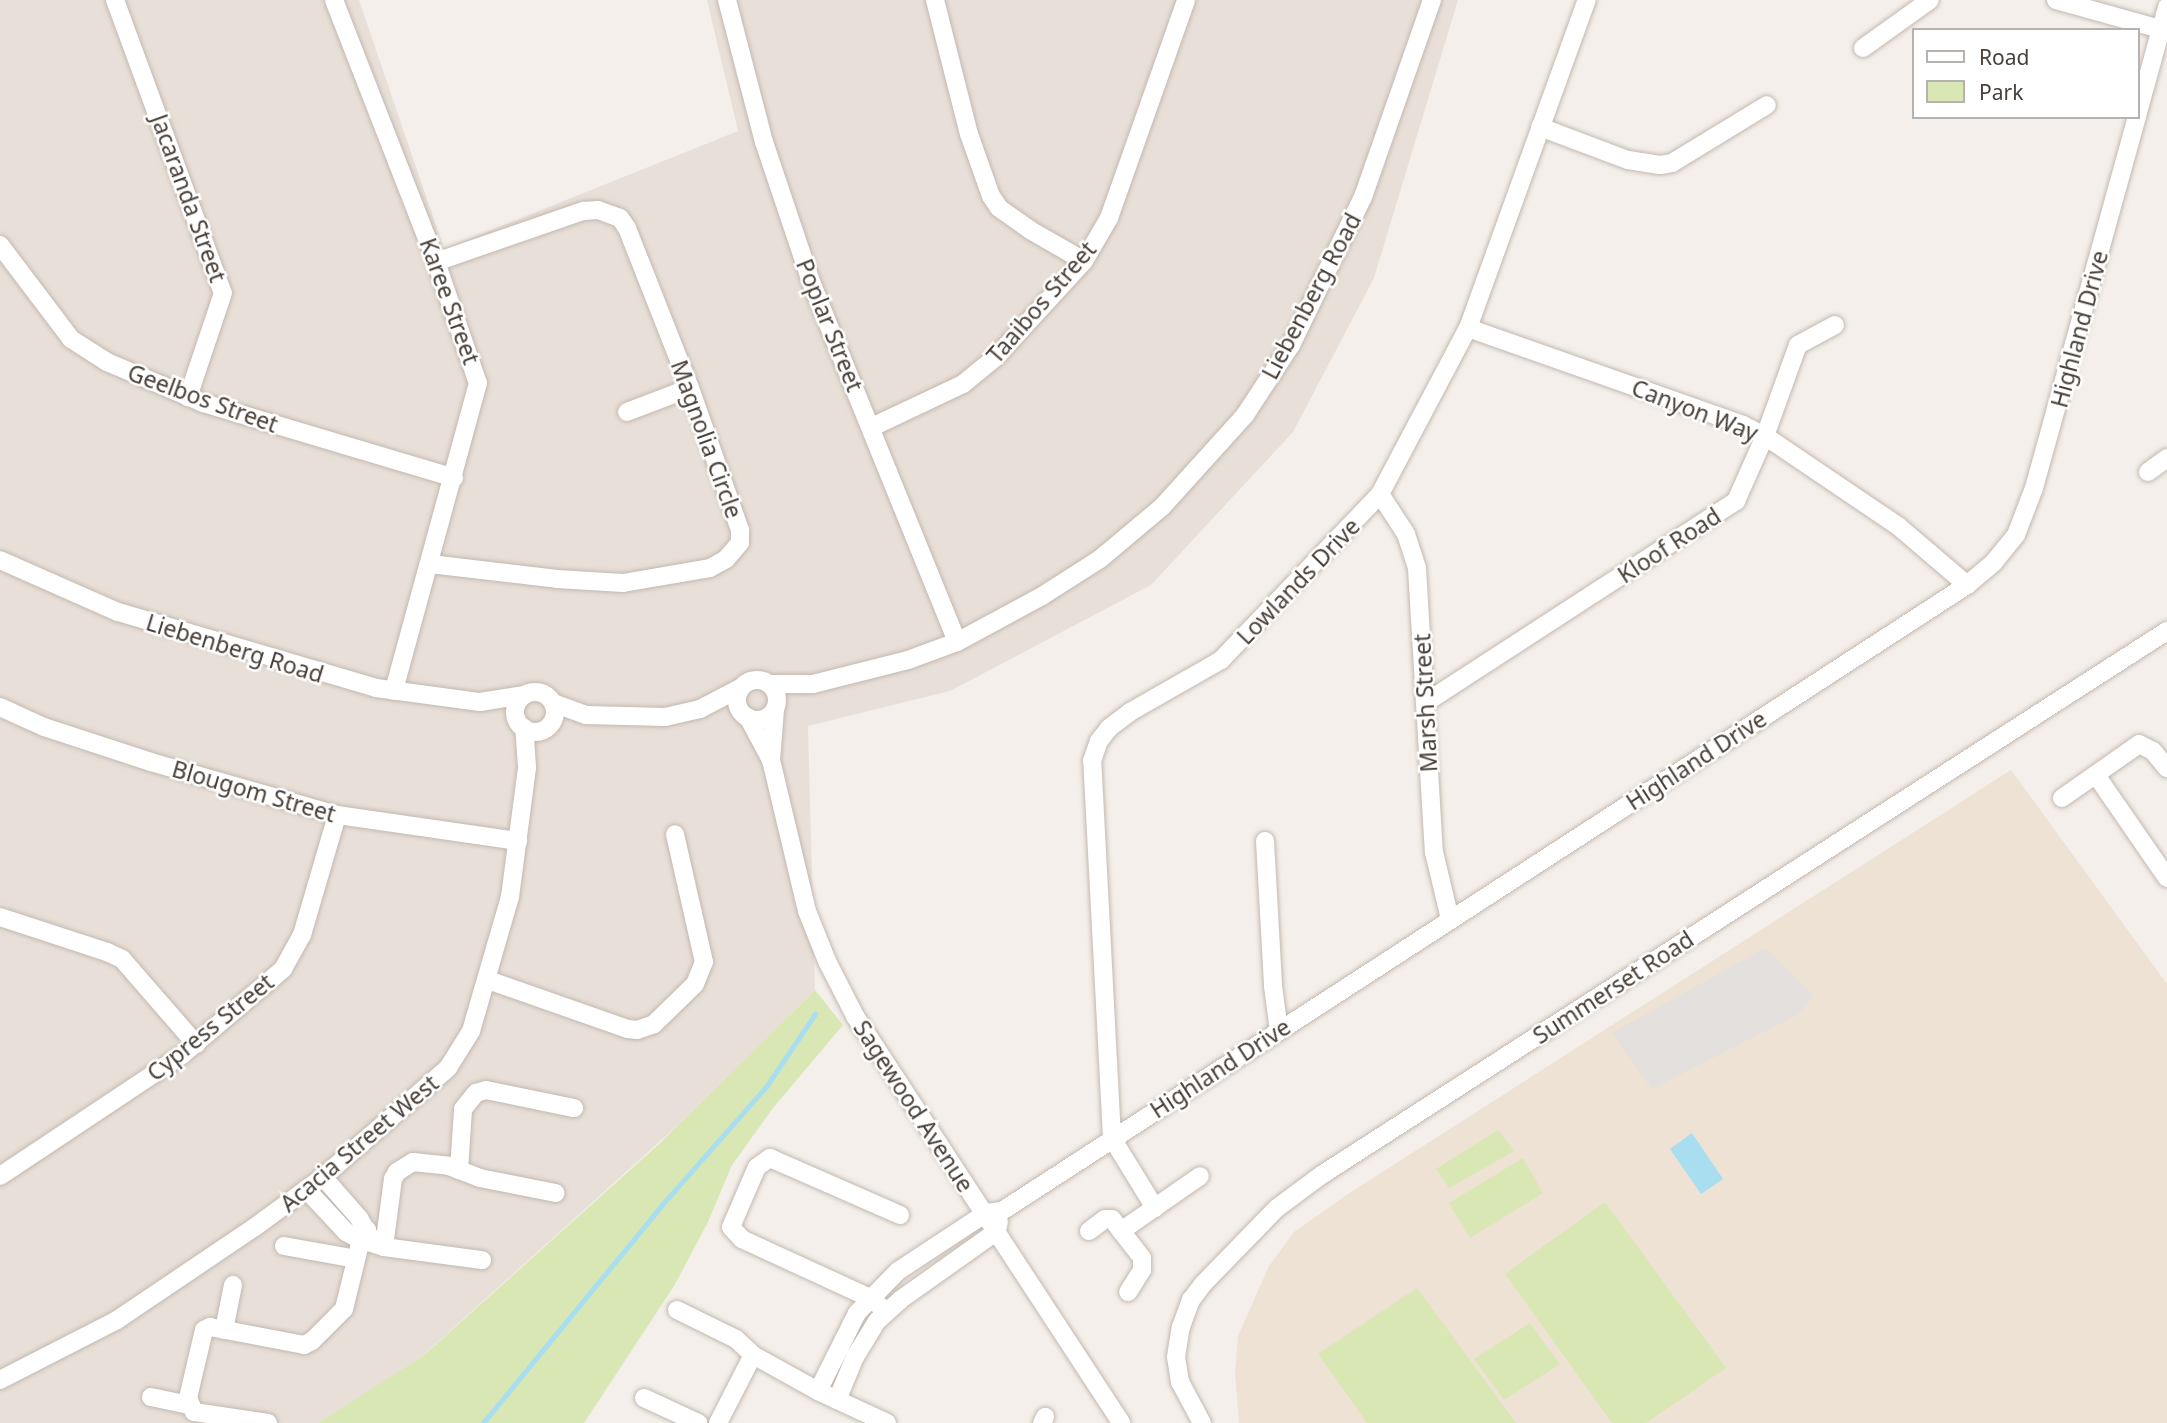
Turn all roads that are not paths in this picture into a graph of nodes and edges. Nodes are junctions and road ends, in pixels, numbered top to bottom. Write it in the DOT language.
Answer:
graph roads {
  1 [pos="115,0"];
  2 [pos="334,0"];
  3 [pos="727,0"];
  4 [pos="935,0"];
  5 [pos="1186,0"];
  6 [pos="1432,0"];
  7 [pos="1587,0"];
  8 [pos="1930,0"];
  9 [pos="2056,0"];
  10 [pos="2167,7"];
  11 [pos="2164,30"];
  12 [pos="1863,48"];
  13 [pos="1768,105"];
  14 [pos="2139,111"];
  15 [pos="2136,119"];
  16 [pos="1539,127"];
  17 [pos="0,245"];
  18 [pos="1084,261"];
  19 [pos="436,262"];
  20 [pos="1835,325"];
  21 [pos="1468,328"];
  22 [pos="690,388"];
  23 [pos="187,397"];
  24 [pos="627,412"];
  25 [pos="872,427"];
  26 [pos="1766,436"];
  27 [pos="2167,458"];
  28 [pos="2148,472"];
  29 [pos="454,478"];
  30 [pos="1380,494"];
  31 [pos="0,560"];
  32 [pos="430,564"];
  33 [pos="1967,585"];
  34 [pos="2164,639"];
  35 [pos="957,642"];
  36 [pos="769,684"];
  37 [pos="813,684"];
  38 [pos="742,687"];
  39 [pos="394,691"];
  40 [pos="524,695"];
  41 [pos="480,702"];
  42 [pos="553,703"];
  43 [pos="1425,703"];
  44 [pos="0,707"];
  45 [pos="775,707"];
  46 [pos="700,709"];
  47 [pos="586,715"];
  48 [pos="746,716"];
  49 [pos="523,727"];
  50 [pos="547,728"];
  51 [pos="771,760"];
  52 [pos="527,767"];
  53 [pos="2167,768"];
  54 [pos="2096,775"];
  55 [pos="2062,798"];
  56 [pos="337,815"];
  57 [pos="675,834"];
  58 [pos="517,841"];
  59 [pos="1265,841"];
  60 [pos="2167,878"];
  61 [pos="0,917"];
  62 [pos="1450,919"];
  63 [pos="488,980"];
  64 [pos="1279,1031"];
  65 [pos="196,1044"];
  66 [pos="574,1108"];
  67 [pos="1112,1138"];
  68 [pos="459,1170"];
  69 [pos="0,1176"];
  70 [pos="1200,1176"];
  71 [pos="323,1177"];
  72 [pos="306,1189"];
  73 [pos="337,1193"];
  74 [pos="556,1193"];
  75 [pos="321,1206"];
  76 [pos="1155,1208"];
  77 [pos="994,1212"];
  78 [pos="900,1215"];
  79 [pos="1121,1230"];
  80 [pos="997,1231"];
  81 [pos="1089,1231"];
  82 [pos="371,1240"];
  83 [pos="284,1246"];
  84 [pos="356,1259"];
  85 [pos="482,1260"];
  86 [pos="233,1285"];
  87 [pos="1128,1292"];
  88 [pos="870,1298"];
  89 [pos="677,1310"];
  90 [pos="886,1311"];
  91 [pos="224,1330"];
  92 [pos="753,1355"];
  93 [pos="0,1380"];
  94 [pos="818,1391"];
  95 [pos="150,1397"];
  96 [pos="644,1398"];
  97 [pos="837,1400"];
  98 [pos="190,1405"];
  99 [pos="268,1423"];
  100 [pos="698,1423"];
  101 [pos="718,1423"];
  102 [pos="887,1423"];
  103 [pos="1121,1423"];
  104 [pos="1202,1423"];
  1 -- 23 [label="street, Jacaranda Street"];
  2 -- 19 [label="street, Karee Street"];
  3 -- 25 [label="street, Poplar Street"];
  4 -- 18 [label="street"];
  5 -- 18 [label="street, Taaibos Street"];
  6 -- 35 [label="street, Liebenberg Road"];
  7 -- 16 [label="street, Lowlands Drive"];
  8 -- 12 [label="street"];
  9 -- 11 [label="street"];
  10 -- 11 [label="street, Highland Drive"];
  11 -- 14 [label="street, Highland Drive"];
  13 -- 16 [label="street"];
  15 -- 33 [label="street, Highland Drive"];
  16 -- 21 [label="street, Lowlands Drive"];
  17 -- 23 [label="street, Geelbos Street"];
  18 -- 25 [label="street, Taaibos Street"];
  19 -- 22 [label="street, Magnolia Circle"];
  19 -- 29 [label="street, Karee Street"];
  20 -- 26 [label="street, Kloof Road"];
  21 -- 26 [label="street, Canyon Way"];
  21 -- 30 [label="street, Lowlands Drive"];
  22 -- 24 [label="street"];
  22 -- 32 [label="street, Magnolia Circle"];
  23 -- 29 [label="street, Geelbos Street"];
  25 -- 35 [label="street, Poplar Street"];
  26 -- 33 [label="street, Canyon Way"];
  26 -- 43 [label="street, Kloof Road"];
  27 -- 28 [label="street"];
  29 -- 32 [label="street, Karee Street"];
  30 -- 43 [label="street, Marsh Street"];
  30 -- 67 [label="street, Lowlands Drive"];
  31 -- 39 [label="street, Liebenberg Road"];
  32 -- 39 [label="street, Karee Street"];
  33 -- 62 [label="street, Highland Drive"];
  34 -- 104 [label="street, Summerset Road"];
  35 -- 37 [label="street, Liebenberg Road"];
  36 -- 37 [label="street, Liebenberg Road"];
  36 -- 38 [label="street"];
  36 -- 45 [label="street"];
  37 -- 45 [label="street, Liebenberg Road"];
  38 -- 46 [label="street"];
  38 -- 48 [label="street"];
  39 -- 41 [label="street, Liebenberg Road"];
  40 -- 41 [label="street, Liebenberg Road"];
  40 -- 42 [label="street"];
  40 -- 49 [label="street"];
  41 -- 49 [label="street, Liebenberg Road"];
  42 -- 47 [label="street"];
  42 -- 50 [label="street"];
  43 -- 62 [label="street, Marsh Street"];
  44 -- 56 [label="street, Blougom Street"];
  45 -- 48 [label="street"];
  45 -- 51 [label="street, Sagewood Avenue"];
  46 -- 47 [label="street"];
  46 -- 48 [label="street"];
  47 -- 50 [label="street"];
  48 -- 51 [label="street, Sagewood Avenue"];
  49 -- 50 [label="street"];
  49 -- 52 [label="street, Acacia Street West"];
  50 -- 52 [label="street, Acacia Street West"];
  51 -- 77 [label="street, Sagewood Avenue"];
  52 -- 58 [label="street, Acacia Street West"];
  53 -- 54 [label="street"];
  54 -- 55 [label="street"];
  54 -- 60 [label="street"];
  56 -- 58 [label="street, Blougom Street"];
  56 -- 65 [label="street, Cypress Street"];
  57 -- 63 [label="street"];
  58 -- 63 [label="street, Acacia Street West"];
  59 -- 64 [label="street"];
  61 -- 65 [label="street"];
  62 -- 64 [label="street, Highland Drive"];
  63 -- 71 [label="street, Acacia Street West"];
  64 -- 67 [label="street, Highland Drive"];
  65 -- 69 [label="street, Cypress Street"];
  66 -- 68 [label="street"];
  67 -- 76 [label="street"];
  67 -- 77 [label="street, Highland Drive"];
  68 -- 74 [label="street"];
  68 -- 82 [label="street"];
  70 -- 76 [label="street"];
  71 -- 72 [label="street, Acacia Street West"];
  71 -- 73 [label="street"];
  72 -- 75 [label="street"];
  72 -- 93 [label="street, Acacia Street West"];
  73 -- 75 [label="street"];
  73 -- 82 [label="street"];
  75 -- 82 [label="street"];
  76 -- 79 [label="street"];
  77 -- 80 [label="street, Sagewood Avenue"];
  77 -- 88 [label="street, Highland Drive"];
  78 -- 88 [label="street"];
  79 -- 81 [label="street"];
  79 -- 87 [label="street"];
  80 -- 90 [label="street"];
  80 -- 103 [label="street, Sagewood Avenue"];
  82 -- 84 [label="street"];
  82 -- 85 [label="street"];
  83 -- 84 [label="street"];
  84 -- 91 [label="street"];
  86 -- 91 [label="street"];
  88 -- 90 [label="street"];
  88 -- 94 [label="street, Highland Drive"];
  89 -- 92 [label="street"];
  90 -- 97 [label="street"];
  91 -- 98 [label="street"];
  92 -- 94 [label="street"];
  92 -- 101 [label="street"];
  94 -- 97 [label="street"];
  95 -- 98 [label="street"];
  96 -- 100 [label="street"];
  97 -- 102 [label="street"];
  98 -- 99 [label="street"];
}
